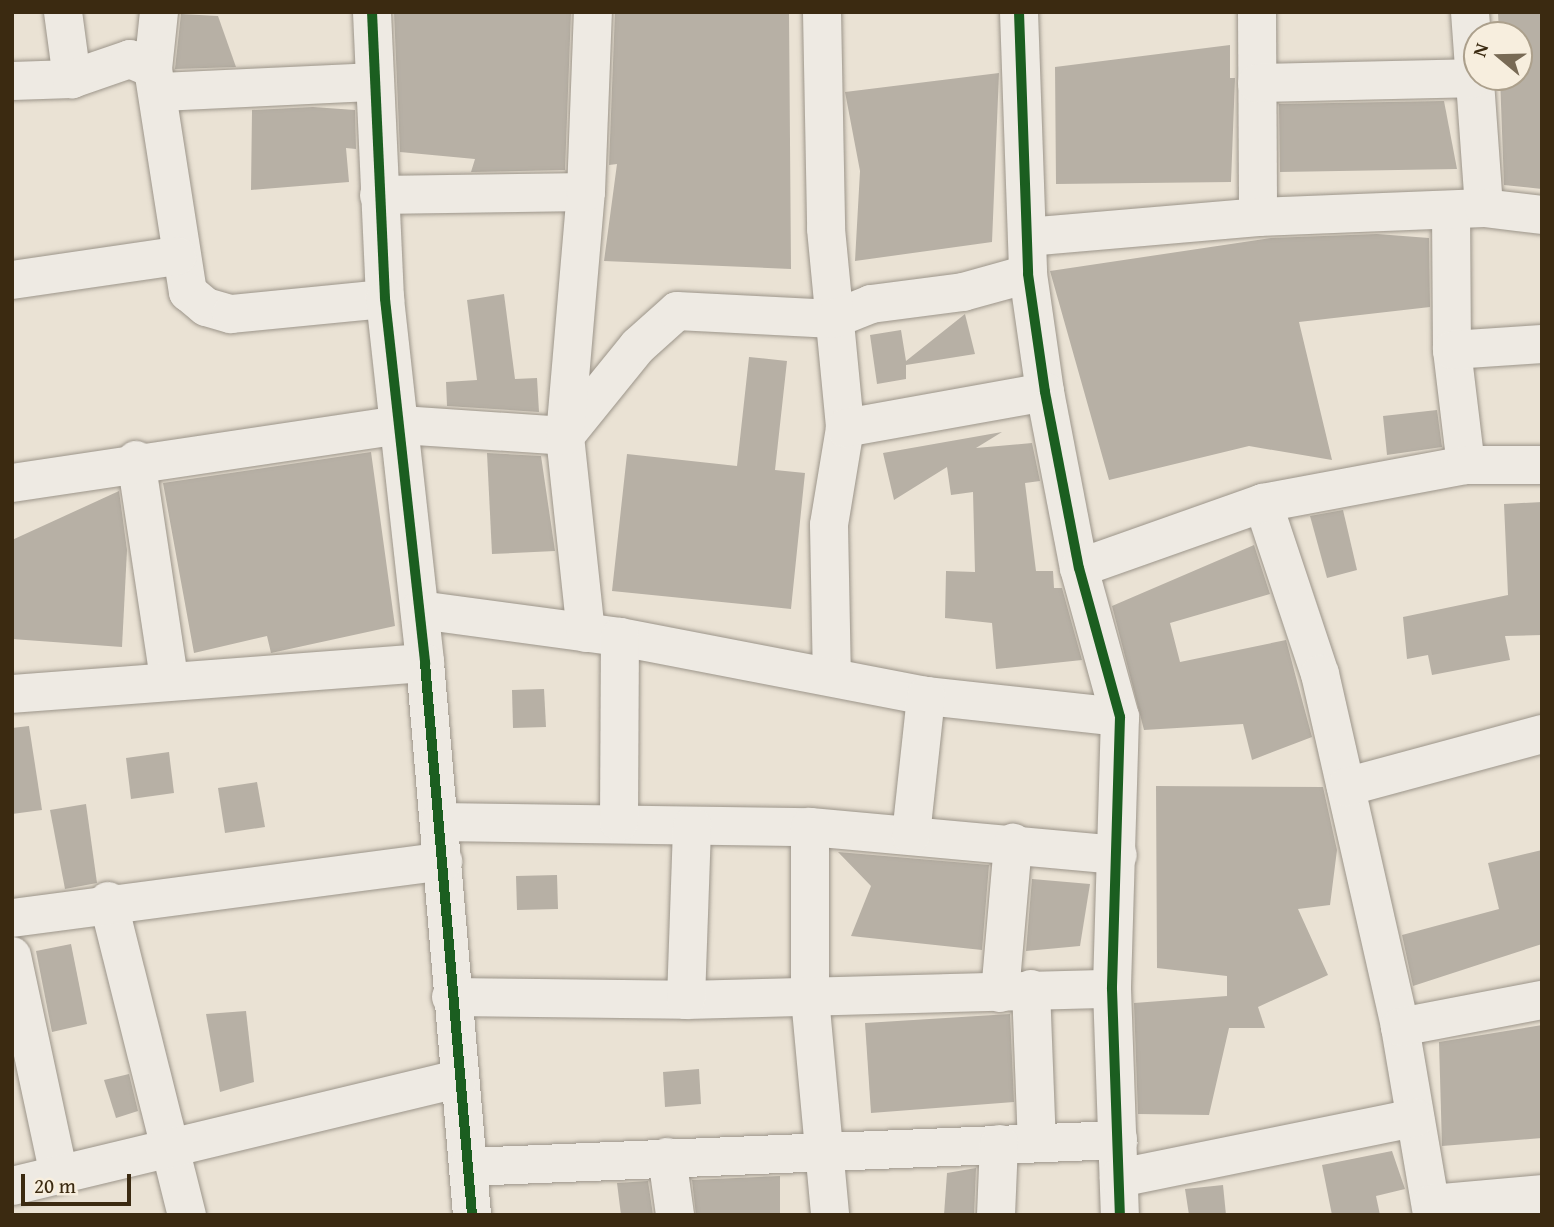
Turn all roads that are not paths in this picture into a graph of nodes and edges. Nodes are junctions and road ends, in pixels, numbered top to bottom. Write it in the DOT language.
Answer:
graph roads {
  1 [pos="63,12"];
  2 [pos="159,12"];
  3 [pos="372,12"];
  4 [pos="593,12"];
  5 [pos="822,12"];
  6 [pos="1019,12"];
  7 [pos="1257,12"];
  8 [pos="1463,78"];
  9 [pos="72,79"];
  10 [pos="157,80"];
  11 [pos="12,81"];
  12 [pos="371,82"];
  13 [pos="1257,83"];
  14 [pos="1473,91"];
  15 [pos="586,192"];
  16 [pos="379,195"];
  17 [pos="1468,209"];
  18 [pos="1542,215"];
  19 [pos="1258,217"];
  20 [pos="177,256"];
  21 [pos="1028,256"];
  22 [pos="12,280"];
  23 [pos="385,299"];
  24 [pos="834,319"];
  25 [pos="1542,344"];
  26 [pos="1452,349"];
  27 [pos="1045,391"];
  28 [pos="401,425"];
  29 [pos="845,428"];
  30 [pos="565,436"];
  31 [pos="136,460"];
  32 [pos="1466,465"];
  33 [pos="1542,465"];
  34 [pos="12,483"];
  35 [pos="1263,503"];
  36 [pos="1079,568"];
  37 [pos="420,610"];
  38 [pos="603,635"];
  39 [pos="425,663"];
  40 [pos="832,675"];
  41 [pos="169,678"];
  42 [pos="12,694"];
  43 [pos="926,696"];
  44 [pos="1120,717"];
  45 [pos="1542,734"];
  46 [pos="1346,788"];
  47 [pos="440,822"];
  48 [pos="619,822"];
  49 [pos="692,826"];
  50 [pos="810,827"];
  51 [pos="911,835"];
  52 [pos="1013,843"];
  53 [pos="1118,855"];
  54 [pos="443,861"];
  55 [pos="108,901"];
  56 [pos="12,918"];
  57 [pos="12,956"];
  58 [pos="1112,989"];
  59 [pos="1015,991"];
  60 [pos="451,997"];
  61 [pos="810,998"];
  62 [pos="686,1000"];
  63 [pos="1542,1000"];
  64 [pos="17,1021"];
  65 [pos="1400,1027"];
  66 [pos="457,1079"];
  67 [pos="1415,1118"];
  68 [pos="1118,1140"];
  69 [pos="1037,1143"];
  70 [pos="174,1144"];
  71 [pos="999,1144"];
  72 [pos="827,1149"];
  73 [pos="667,1157"];
  74 [pos="468,1167"];
  75 [pos="60,1175"];
  76 [pos="12,1186"];
  77 [pos="1542,1194"];
  78 [pos="1119,1196"];
  79 [pos="1431,1210"];
  80 [pos="187,1215"];
  81 [pos="472,1215"];
  82 [pos="675,1215"];
  83 [pos="830,1215"];
  84 [pos="996,1215"];
  1 -- 9 [label="street"];
  2 -- 10 [label="street"];
  3 -- 12 [label="street"];
  4 -- 15 [label="street"];
  5 -- 24 [label="street"];
  6 -- 21 [label="street"];
  7 -- 13 [label="street"];
  8 -- 13 [label="street"];
  9 -- 10 [label="street"];
  9 -- 11 [label="street"];
  10 -- 12 [label="street"];
  10 -- 20 [label="street"];
  12 -- 16 [label="street"];
  13 -- 19 [label="street"];
  14 -- 17 [label="street"];
  15 -- 16 [label="street"];
  15 -- 30 [label="street"];
  16 -- 23 [label="street"];
  17 -- 18 [label="street"];
  17 -- 19 [label="street"];
  17 -- 26 [label="street"];
  19 -- 21 [label="street"];
  20 -- 22 [label="street"];
  20 -- 23 [label="street"];
  21 -- 24 [label="street"];
  21 -- 27 [label="street"];
  23 -- 28 [label="street"];
  24 -- 29 [label="street"];
  24 -- 30 [label="street"];
  25 -- 26 [label="street"];
  26 -- 32 [label="street"];
  27 -- 29 [label="street"];
  27 -- 36 [label="street"];
  28 -- 30 [label="street"];
  28 -- 31 [label="street"];
  28 -- 37 [label="street"];
  29 -- 40 [label="street"];
  30 -- 38 [label="street"];
  31 -- 34 [label="street"];
  31 -- 41 [label="street"];
  32 -- 33 [label="street"];
  32 -- 35 [label="street"];
  35 -- 36 [label="street"];
  35 -- 46 [label="street"];
  36 -- 44 [label="street"];
  37 -- 38 [label="street"];
  37 -- 39 [label="street"];
  38 -- 40 [label="street"];
  38 -- 48 [label="street"];
  39 -- 41 [label="street"];
  39 -- 47 [label="street"];
  40 -- 43 [label="street"];
  41 -- 42 [label="street"];
  43 -- 44 [label="street"];
  43 -- 51 [label="street"];
  44 -- 53 [label="street"];
  45 -- 46 [label="street"];
  46 -- 65 [label="street"];
  47 -- 48 [label="street"];
  47 -- 54 [label="street"];
  48 -- 49 [label="street"];
  49 -- 50 [label="street"];
  49 -- 62 [label="street"];
  50 -- 51 [label="street"];
  50 -- 61 [label="street"];
  51 -- 52 [label="street"];
  52 -- 53 [label="street"];
  52 -- 59 [label="street"];
  53 -- 58 [label="street"];
  54 -- 55 [label="street"];
  54 -- 60 [label="street"];
  55 -- 56 [label="street"];
  55 -- 70 [label="street"];
  57 -- 64 [label="street"];
  58 -- 59 [label="street"];
  58 -- 68 [label="street"];
  59 -- 61 [label="street"];
  59 -- 69 [label="street"];
  60 -- 62 [label="street"];
  60 -- 66 [label="street"];
  61 -- 62 [label="street"];
  61 -- 72 [label="street"];
  63 -- 65 [label="street"];
  64 -- 75 [label="street"];
  65 -- 67 [label="street"];
  66 -- 70 [label="street"];
  66 -- 74 [label="street"];
  67 -- 78 [label="street"];
  67 -- 79 [label="street"];
  68 -- 69 [label="street"];
  68 -- 78 [label="street"];
  69 -- 71 [label="street"];
  70 -- 75 [label="street"];
  70 -- 80 [label="street"];
  71 -- 72 [label="street"];
  71 -- 84 [label="street"];
  72 -- 73 [label="street"];
  72 -- 83 [label="street"];
  73 -- 74 [label="street"];
  73 -- 82 [label="street"];
  74 -- 81 [label="street"];
  75 -- 76 [label="street"];
  77 -- 79 [label="street"];
}
